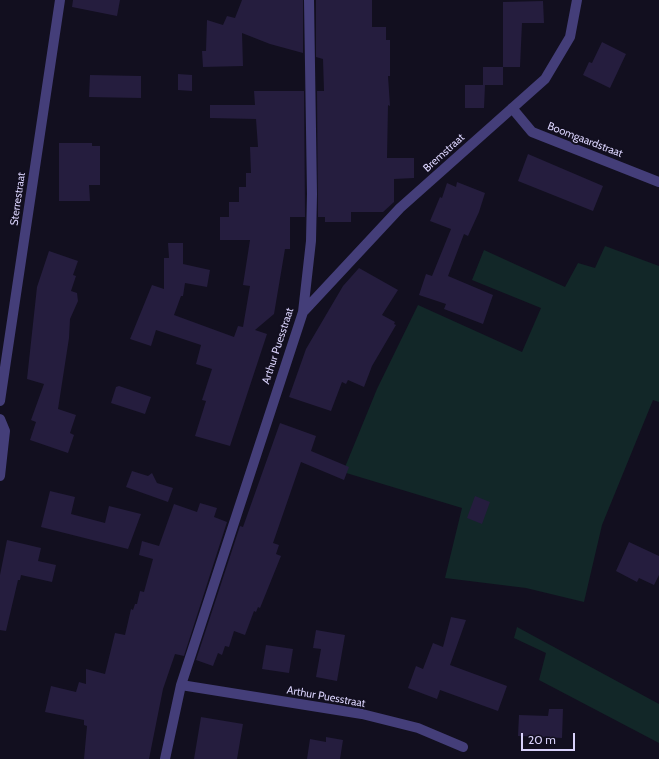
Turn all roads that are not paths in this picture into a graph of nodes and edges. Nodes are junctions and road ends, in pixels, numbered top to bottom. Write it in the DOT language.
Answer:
graph roads {
  1 [pos="60,0"];
  2 [pos="309,0"];
  3 [pos="577,0"];
  4 [pos="512,108"];
  5 [pos="659,182"];
  6 [pos="303,312"];
  7 [pos="0,401"];
  8 [pos="0,419"];
  9 [pos="0,473"];
  10 [pos="0,476"];
  11 [pos="181,685"];
  12 [pos="464,747"];
  13 [pos="165,759"];
  1 -- 7 [label="street, Sterrestraat"];
  2 -- 6 [label="street, Arthur Puesstraat"];
  3 -- 4 [label="street, Bremstraat"];
  4 -- 5 [label="street, Boomgaardstraat"];
  4 -- 6 [label="street, Bremstraat"];
  6 -- 11 [label="street, Arthur Puesstraat"];
  8 -- 9 [label="street"];
  9 -- 10 [label="street"];
  11 -- 12 [label="street, Arthur Puesstraat"];
  11 -- 13 [label="street, Arthur Puesstraat"];
}
